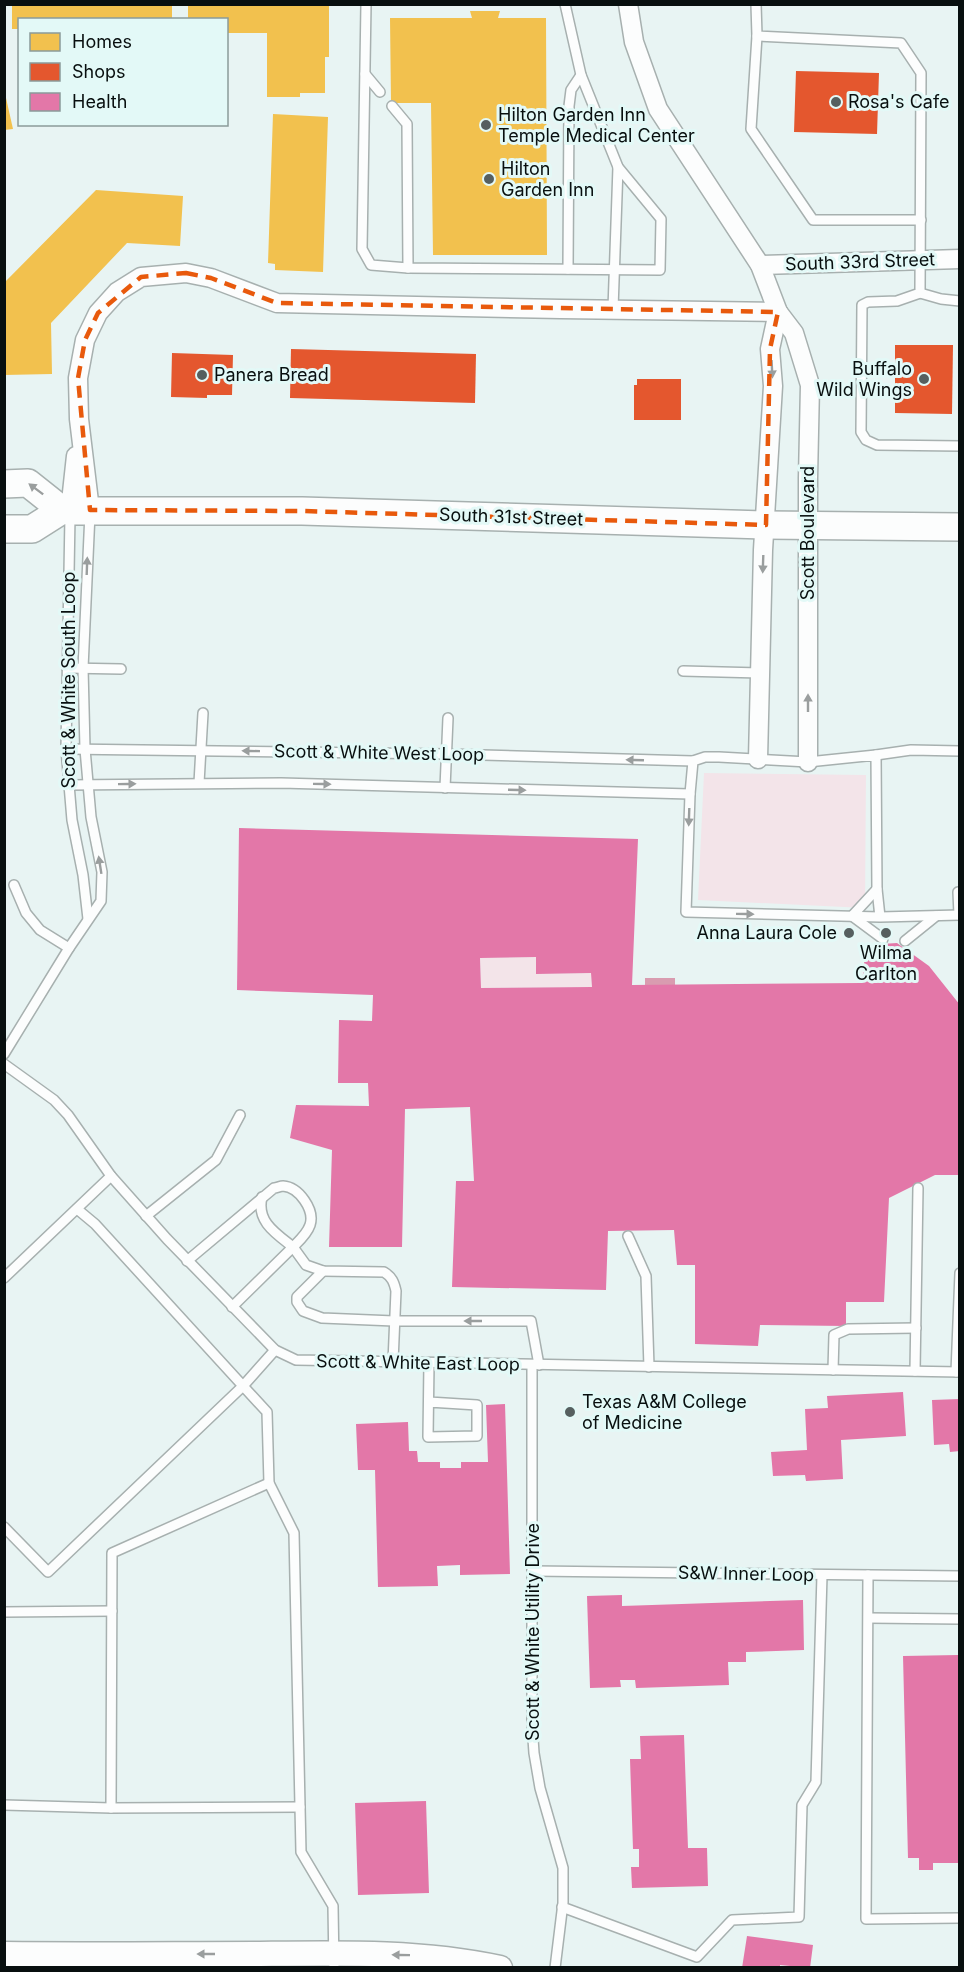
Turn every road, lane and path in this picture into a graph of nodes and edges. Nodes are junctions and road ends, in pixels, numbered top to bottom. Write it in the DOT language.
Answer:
graph roads {
  1 [pos="366,4"];
  2 [pos="565,4"];
  3 [pos="628,4"];
  4 [pos="756,4"];
  5 [pos="757,36"];
  6 [pos="365,74"];
  7 [pos="581,75"];
  8 [pos="380,92"];
  9 [pos="392,106"];
  10 [pos="618,167"];
  11 [pos="921,220"];
  12 [pos="960,259"];
  13 [pos="921,260"];
  14 [pos="760,264"];
  15 [pos="408,268"];
  16 [pos="568,269"];
  17 [pos="614,270"];
  18 [pos="920,293"];
  19 [pos="960,300"];
  20 [pos="613,309"];
  21 [pos="778,312"];
  22 [pos="960,446"];
  23 [pos="4,484"];
  24 [pos="74,510"];
  25 [pos="766,525"];
  26 [pos="809,526"];
  27 [pos="960,527"];
  28 [pos="4,529"];
  29 [pos="67,668"];
  30 [pos="83,668"];
  31 [pos="122,669"];
  32 [pos="683,671"];
  33 [pos="760,673"];
  34 [pos="203,713"];
  35 [pos="448,718"];
  36 [pos="85,748"];
  37 [pos="66,749"];
  38 [pos="200,750"];
  39 [pos="960,751"];
  40 [pos="447,754"];
  41 [pos="876,754"];
  42 [pos="758,759"];
  43 [pos="693,761"];
  44 [pos="808,762"];
  45 [pos="199,783"];
  46 [pos="89,784"];
  47 [pos="68,785"];
  48 [pos="445,788"];
  49 [pos="690,795"];
  50 [pos="14,885"];
  51 [pos="877,889"];
  52 [pos="958,892"];
  53 [pos="936,915"];
  54 [pos="959,915"];
  55 [pos="852,916"];
  56 [pos="880,917"];
  57 [pos="88,919"];
  58 [pos="883,939"];
  59 [pos="905,941"];
  60 [pos="69,948"];
  61 [pos="4,1054"];
  62 [pos="4,1064"];
  63 [pos="240,1116"];
  64 [pos="111,1176"];
  65 [pos="918,1188"];
  66 [pos="262,1197"];
  67 [pos="77,1209"];
  68 [pos="146,1216"];
  69 [pos="628,1236"];
  70 [pos="293,1247"];
  71 [pos="187,1261"];
  72 [pos="323,1271"];
  73 [pos="960,1273"];
  74 [pos="4,1278"];
  75 [pos="232,1307"];
  76 [pos="394,1322"];
  77 [pos="916,1328"];
  78 [pos="958,1332"];
  79 [pos="275,1350"];
  80 [pos="393,1362"];
  81 [pos="429,1363"];
  82 [pos="536,1365"];
  83 [pos="649,1367"];
  84 [pos="833,1370"];
  85 [pos="915,1371"];
  86 [pos="958,1372"];
  87 [pos="243,1386"];
  88 [pos="429,1402"];
  89 [pos="269,1483"];
  90 [pos="4,1527"];
  91 [pos="533,1571"];
  92 [pos="822,1575"];
  93 [pos="868,1575"];
  94 [pos="960,1576"];
  95 [pos="112,1611"];
  96 [pos="4,1612"];
  97 [pos="869,1618"];
  98 [pos="960,1619"];
  99 [pos="4,1805"];
  100 [pos="300,1807"];
  101 [pos="111,1808"];
  102 [pos="562,1907"];
  103 [pos="960,1918"];
  104 [pos="4,1954"];
  105 [pos="335,1960"];
  106 [pos="500,1968"];
  107 [pos="555,1968"];
  1 -- 6 [label="lane"];
  2 -- 7 [label="lane"];
  3 -- 14 [label="street, Scott Boulevard"];
  4 -- 5 [label="lane"];
  5 -- 11 [label="lane"];
  5 -- 11 [label="lane"];
  6 -- 8 [label="lane"];
  6 -- 15 [label="lane"];
  7 -- 10 [label="lane"];
  7 -- 16 [label="lane"];
  9 -- 15 [label="lane"];
  10 -- 17 [label="lane"];
  10 -- 17 [label="lane"];
  11 -- 13 [label="lane"];
  12 -- 13 [label="street, South 33rd Street"];
  13 -- 14 [label="street, South 33rd Street"];
  13 -- 18 [label="lane"];
  14 -- 21 [label="street, Scott Boulevard"];
  15 -- 16 [label="lane"];
  16 -- 17 [label="lane"];
  17 -- 20 [label="lane"];
  18 -- 19 [label="lane"];
  18 -- 22 [label="lane"];
  20 -- 21 [label="street"];
  20 -- 24 [label="street"];
  21 -- 25 [label="street, one-way"];
  21 -- 26 [label="street, Scott Boulevard"];
  24 -- 23 [label="main road, one-way"];
  24 -- 25 [label="main road, South 31st Street"];
  24 -- 28 [label="main road"];
  24 -- 29 [label="lane, Scott & White South Loop"];
  30 -- 24 [label="lane, Scott & White South Loop, one-way"];
  25 -- 26 [label="main road, South 31st Street"];
  25 -- 33 [label="street, one-way"];
  26 -- 27 [label="main road, South 31st Street"];
  44 -- 26 [label="street, Scott Boulevard, one-way"];
  29 -- 30 [label="lane"];
  29 -- 37 [label="lane, Scott & White South Loop"];
  30 -- 31 [label="lane"];
  30 -- 36 [label="lane, Scott & White South Loop"];
  32 -- 33 [label="lane"];
  33 -- 42 [label="street"];
  34 -- 38 [label="lane"];
  35 -- 40 [label="lane"];
  36 -- 37 [label="lane, Scott & White West Loop"];
  36 -- 38 [label="lane, Scott & White West Loop"];
  36 -- 46 [label="lane, Scott & White South Loop"];
  37 -- 47 [label="lane, Scott & White South Loop"];
  40 -- 38 [label="lane, Scott & White West Loop, one-way"];
  38 -- 45 [label="lane"];
  39 -- 41 [label="lane, Scott & White West Loop"];
  43 -- 40 [label="lane, Scott & White West Loop, one-way"];
  40 -- 48 [label="lane"];
  41 -- 44 [label="lane, Scott & White West Loop"];
  41 -- 51 [label="lane"];
  42 -- 43 [label="lane, Scott & White West Loop"];
  42 -- 44 [label="lane, Scott & White West Loop"];
  43 -- 49 [label="lane"];
  46 -- 45 [label="lane, Scott & White West Loop, one-way"];
  45 -- 48 [label="lane, Scott & White West Loop, one-way"];
  46 -- 47 [label="lane, Scott & White West Loop"];
  57 -- 46 [label="lane, Scott & White South Loop, one-way"];
  47 -- 57 [label="lane, Scott & White South Loop"];
  48 -- 49 [label="lane, Scott & White West Loop, one-way"];
  49 -- 55 [label="lane, one-way"];
  50 -- 60 [label="lane"];
  51 -- 55 [label="lane"];
  51 -- 56 [label="lane"];
  52 -- 54 [label="lane"];
  53 -- 54 [label="lane"];
  53 -- 56 [label="lane"];
  53 -- 59 [label="lane"];
  55 -- 56 [label="lane"];
  55 -- 58 [label="lane"];
  57 -- 60 [label="lane, Scott & White South Loop"];
  60 -- 61 [label="lane, Scott & White South Loop"];
  62 -- 64 [label="lane, Scott & White East Loop"];
  63 -- 68 [label="lane"];
  64 -- 67 [label="lane"];
  64 -- 68 [label="lane, Scott & White East Loop"];
  65 -- 77 [label="lane"];
  66 -- 70 [label="lane"];
  66 -- 70 [label="lane"];
  66 -- 71 [label="lane"];
  67 -- 74 [label="lane"];
  67 -- 87 [label="lane"];
  68 -- 71 [label="lane, Scott & White East Loop"];
  69 -- 83 [label="lane"];
  70 -- 72 [label="lane"];
  70 -- 75 [label="lane"];
  71 -- 75 [label="lane, Scott & White East Loop"];
  72 -- 76 [label="lane"];
  72 -- 76 [label="lane"];
  73 -- 78 [label="lane"];
  75 -- 79 [label="lane, Scott & White East Loop"];
  76 -- 80 [label="lane"];
  82 -- 76 [label="lane, Scott & White Utility Drive, one-way"];
  77 -- 84 [label="lane"];
  77 -- 85 [label="lane"];
  78 -- 86 [label="lane"];
  79 -- 80 [label="lane, Scott & White East Loop"];
  79 -- 87 [label="lane"];
  80 -- 81 [label="lane, Scott & White East Loop"];
  81 -- 82 [label="lane, Scott & White East Loop"];
  81 -- 88 [label="lane"];
  82 -- 83 [label="lane, Scott & White East Loop"];
  82 -- 91 [label="lane, Scott & White Utility Drive"];
  83 -- 84 [label="lane, Scott & White East Loop"];
  84 -- 85 [label="lane, Scott & White East Loop"];
  85 -- 86 [label="lane, Scott & White East Loop"];
  87 -- 89 [label="lane"];
  87 -- 90 [label="lane"];
  88 -- 88 [label="lane"];
  89 -- 95 [label="lane"];
  89 -- 100 [label="lane"];
  91 -- 92 [label="lane, S&W Inner Loop"];
  91 -- 102 [label="lane, Scott & White Utility Drive"];
  92 -- 93 [label="lane, S&W Inner Loop"];
  92 -- 102 [label="lane"];
  93 -- 94 [label="lane, S&W Inner Loop"];
  93 -- 97 [label="lane"];
  95 -- 96 [label="lane"];
  95 -- 101 [label="lane"];
  97 -- 98 [label="lane"];
  97 -- 103 [label="lane"];
  99 -- 101 [label="lane"];
  100 -- 101 [label="lane"];
  100 -- 105 [label="lane"];
  102 -- 107 [label="lane, Scott & White Utility Drive"];
  105 -- 104 [label="street, one-way"];
  106 -- 105 [label="street, one-way"];
}
